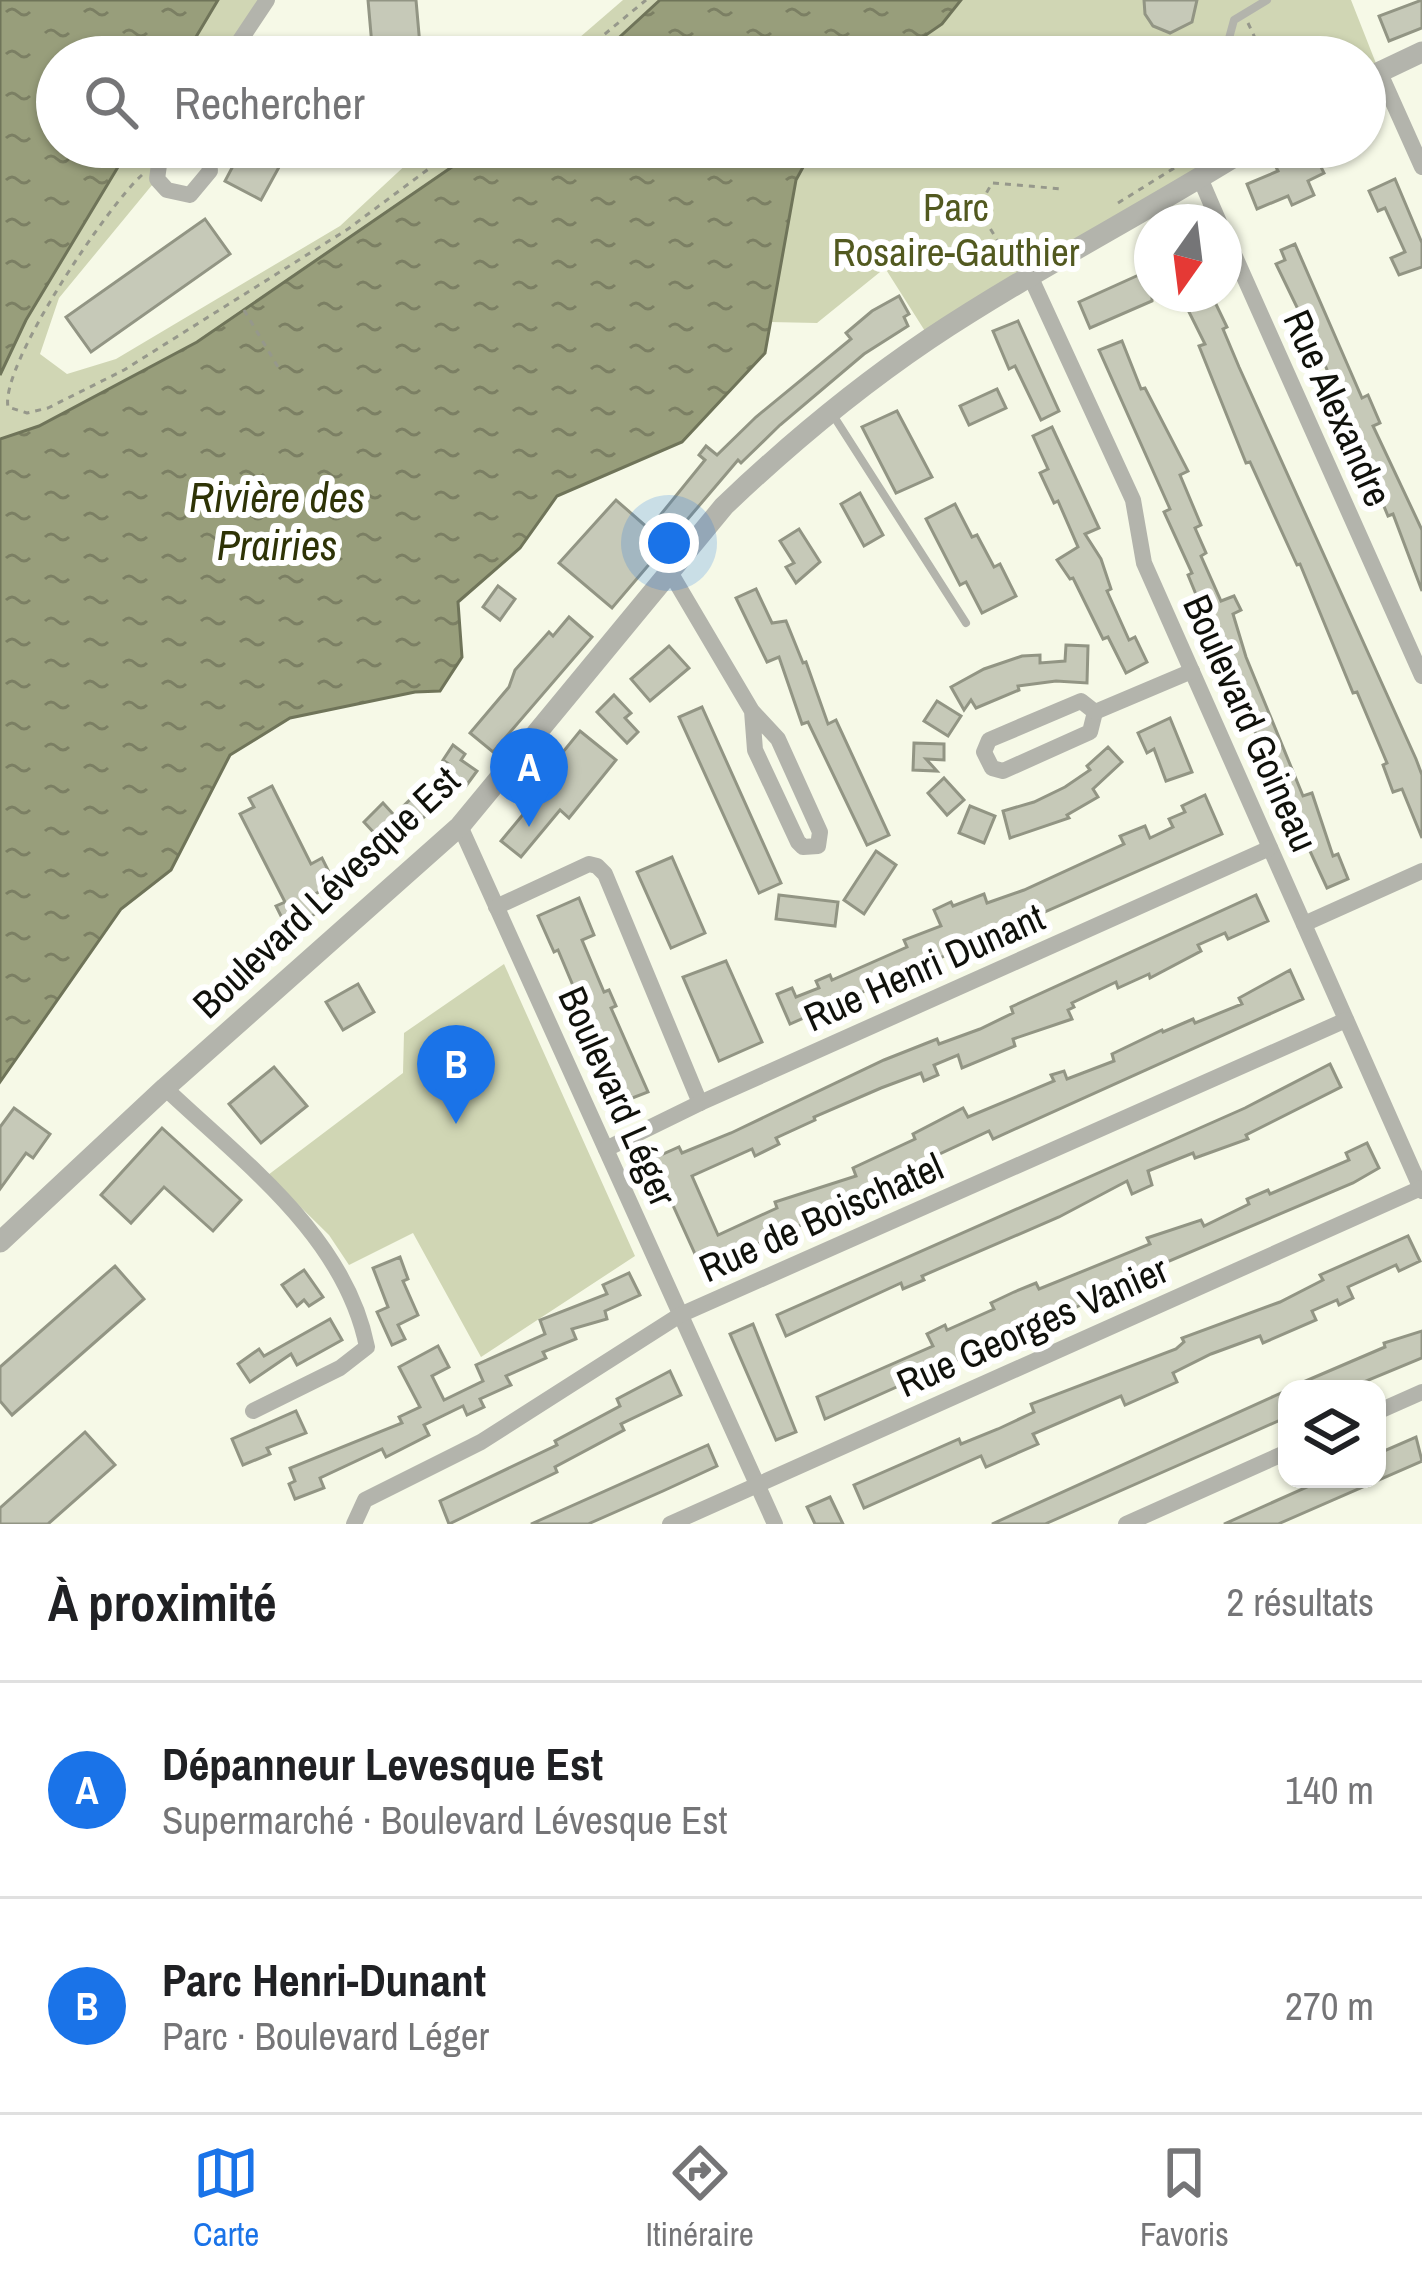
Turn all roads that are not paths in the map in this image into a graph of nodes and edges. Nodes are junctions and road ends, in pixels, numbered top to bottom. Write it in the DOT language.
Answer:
graph roads {
  1 [pos="268,0"];
  2 [pos="1267,0"];
  3 [pos="243,36"];
  4 [pos="1230,36"];
  5 [pos="1422,52"];
  6 [pos="1386,69"];
  7 [pos="1386,101"];
  8 [pos="1422,167"];
  9 [pos="158,168"];
  10 [pos="210,168"];
  11 [pos="1216,168"];
  12 [pos="1200,178"];
  13 [pos="1211,204"];
  14 [pos="1242,272"];
  15 [pos="1027,281"];
  16 [pos="830,411"];
  17 [pos="670,572"];
  18 [pos="966,623"];
  19 [pos="1192,671"];
  20 [pos="1422,676"];
  21 [pos="752,711"];
  22 [pos="1095,712"];
  23 [pos="460,826"];
  24 [pos="1270,848"];
  25 [pos="1422,871"];
  26 [pos="496,907"];
  27 [pos="1304,924"];
  28 [pos="1346,1020"];
  29 [pos="165,1088"];
  30 [pos="700,1103"];
  31 [pos="606,1150"];
  32 [pos="1421,1189"];
  33 [pos="0,1242"];
  34 [pos="680,1315"];
  35 [pos="1422,1393"];
  36 [pos="1386,1408"];
  37 [pos="253,1411"];
  38 [pos="1278,1456"];
  39 [pos="757,1485"];
  40 [pos="354,1524"];
  41 [pos="670,1524"];
  42 [pos="775,1524"];
  43 [pos="1126,1524"];
  1 -- 3 [label="street"];
  2 -- 4 [label="lane"];
  5 -- 6 [label="street"];
  7 -- 8 [label="street"];
  9 -- 10 [label="street"];
  11 -- 12 [label="street, Boulevard Lévesque Est"];
  12 -- 13 [label="street"];
  12 -- 15 [label="street, Boulevard Lévesque Est"];
  14 -- 20 [label="street, Rue Alexandre"];
  15 -- 16 [label="street, Boulevard Lévesque Est"];
  15 -- 19 [label="street, Boulevard Goineau"];
  16 -- 17 [label="street, Boulevard Lévesque Est"];
  16 -- 18 [label="lane"];
  17 -- 21 [label="street"];
  17 -- 23 [label="street, Boulevard Lévesque Est"];
  19 -- 22 [label="street"];
  19 -- 24 [label="street, Boulevard Goineau"];
  21 -- 21 [label="street"];
  22 -- 22 [label="street"];
  23 -- 26 [label="street, Boulevard Léger"];
  23 -- 29 [label="street, Boulevard Lévesque Est"];
  24 -- 27 [label="street, Boulevard Goineau"];
  24 -- 30 [label="street, Rue Henri Dunant"];
  25 -- 27 [label="street"];
  26 -- 30 [label="street"];
  26 -- 31 [label="street, Boulevard Léger"];
  27 -- 28 [label="street, Boulevard Goineau"];
  28 -- 32 [label="street, Boulevard Goineau"];
  28 -- 34 [label="street, Rue de Boischatel"];
  29 -- 33 [label="street, Boulevard Lévesque Est"];
  29 -- 37 [label="street"];
  30 -- 31 [label="street, Rue Henri Dunant"];
  31 -- 34 [label="street, Boulevard Léger"];
  32 -- 39 [label="street, Rue Georges Vanier"];
  34 -- 39 [label="street, Boulevard Léger"];
  34 -- 40 [label="street, Rue de Boischatel"];
  35 -- 36 [label="street"];
  38 -- 43 [label="street"];
  39 -- 41 [label="street, Rue Georges Vanier"];
  39 -- 42 [label="street, Boulevard Léger"];
}
